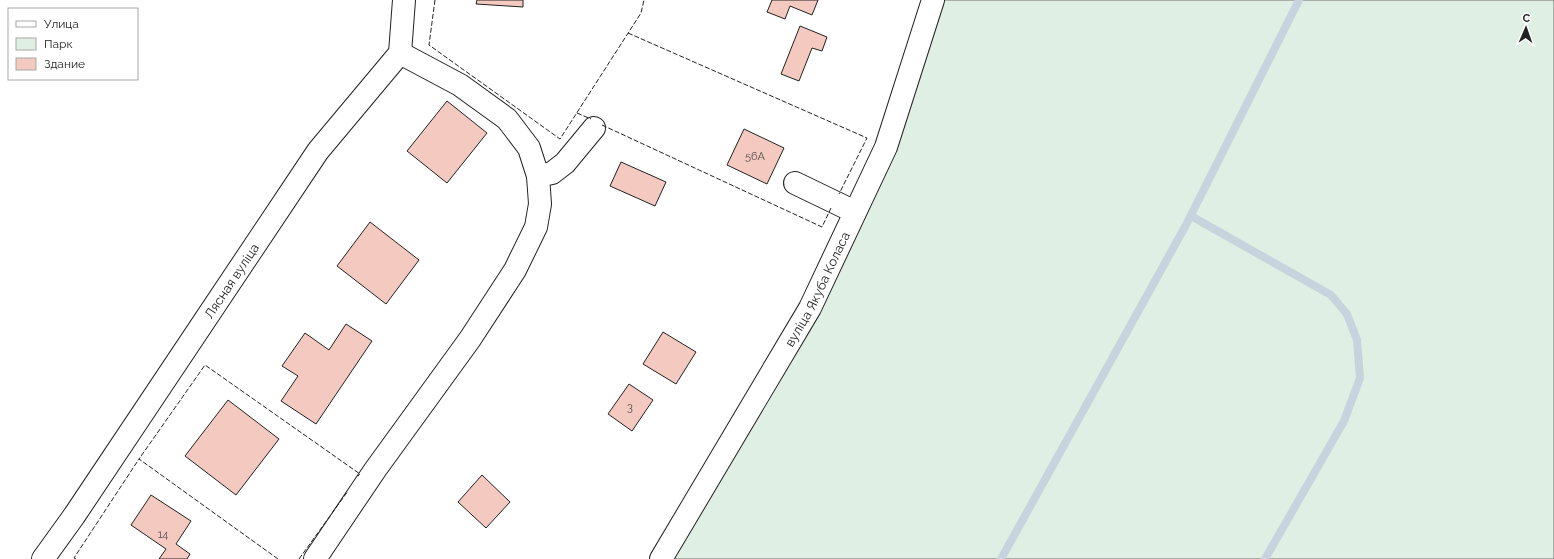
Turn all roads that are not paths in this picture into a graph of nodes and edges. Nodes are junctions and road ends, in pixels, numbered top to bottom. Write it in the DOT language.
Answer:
graph roads {
  1 [pos="404,0"];
  2 [pos="933,0"];
  3 [pos="400,53"];
  4 [pos="594,128"];
  5 [pos="538,176"];
  6 [pos="795,183"];
  7 [pos="856,212"];
  8 [pos="43,559"];
  9 [pos="315,559"];
  10 [pos="661,559"];
  1 -- 3 [label="street"];
  2 -- 7 [label="street, вуліца Якуба Коласа"];
  3 -- 5 [label="street"];
  3 -- 8 [label="street, Лясная вуліца"];
  4 -- 5 [label="street"];
  5 -- 9 [label="street"];
  6 -- 7 [label="street"];
  7 -- 10 [label="street, вуліца Якуба Коласа"];
}
